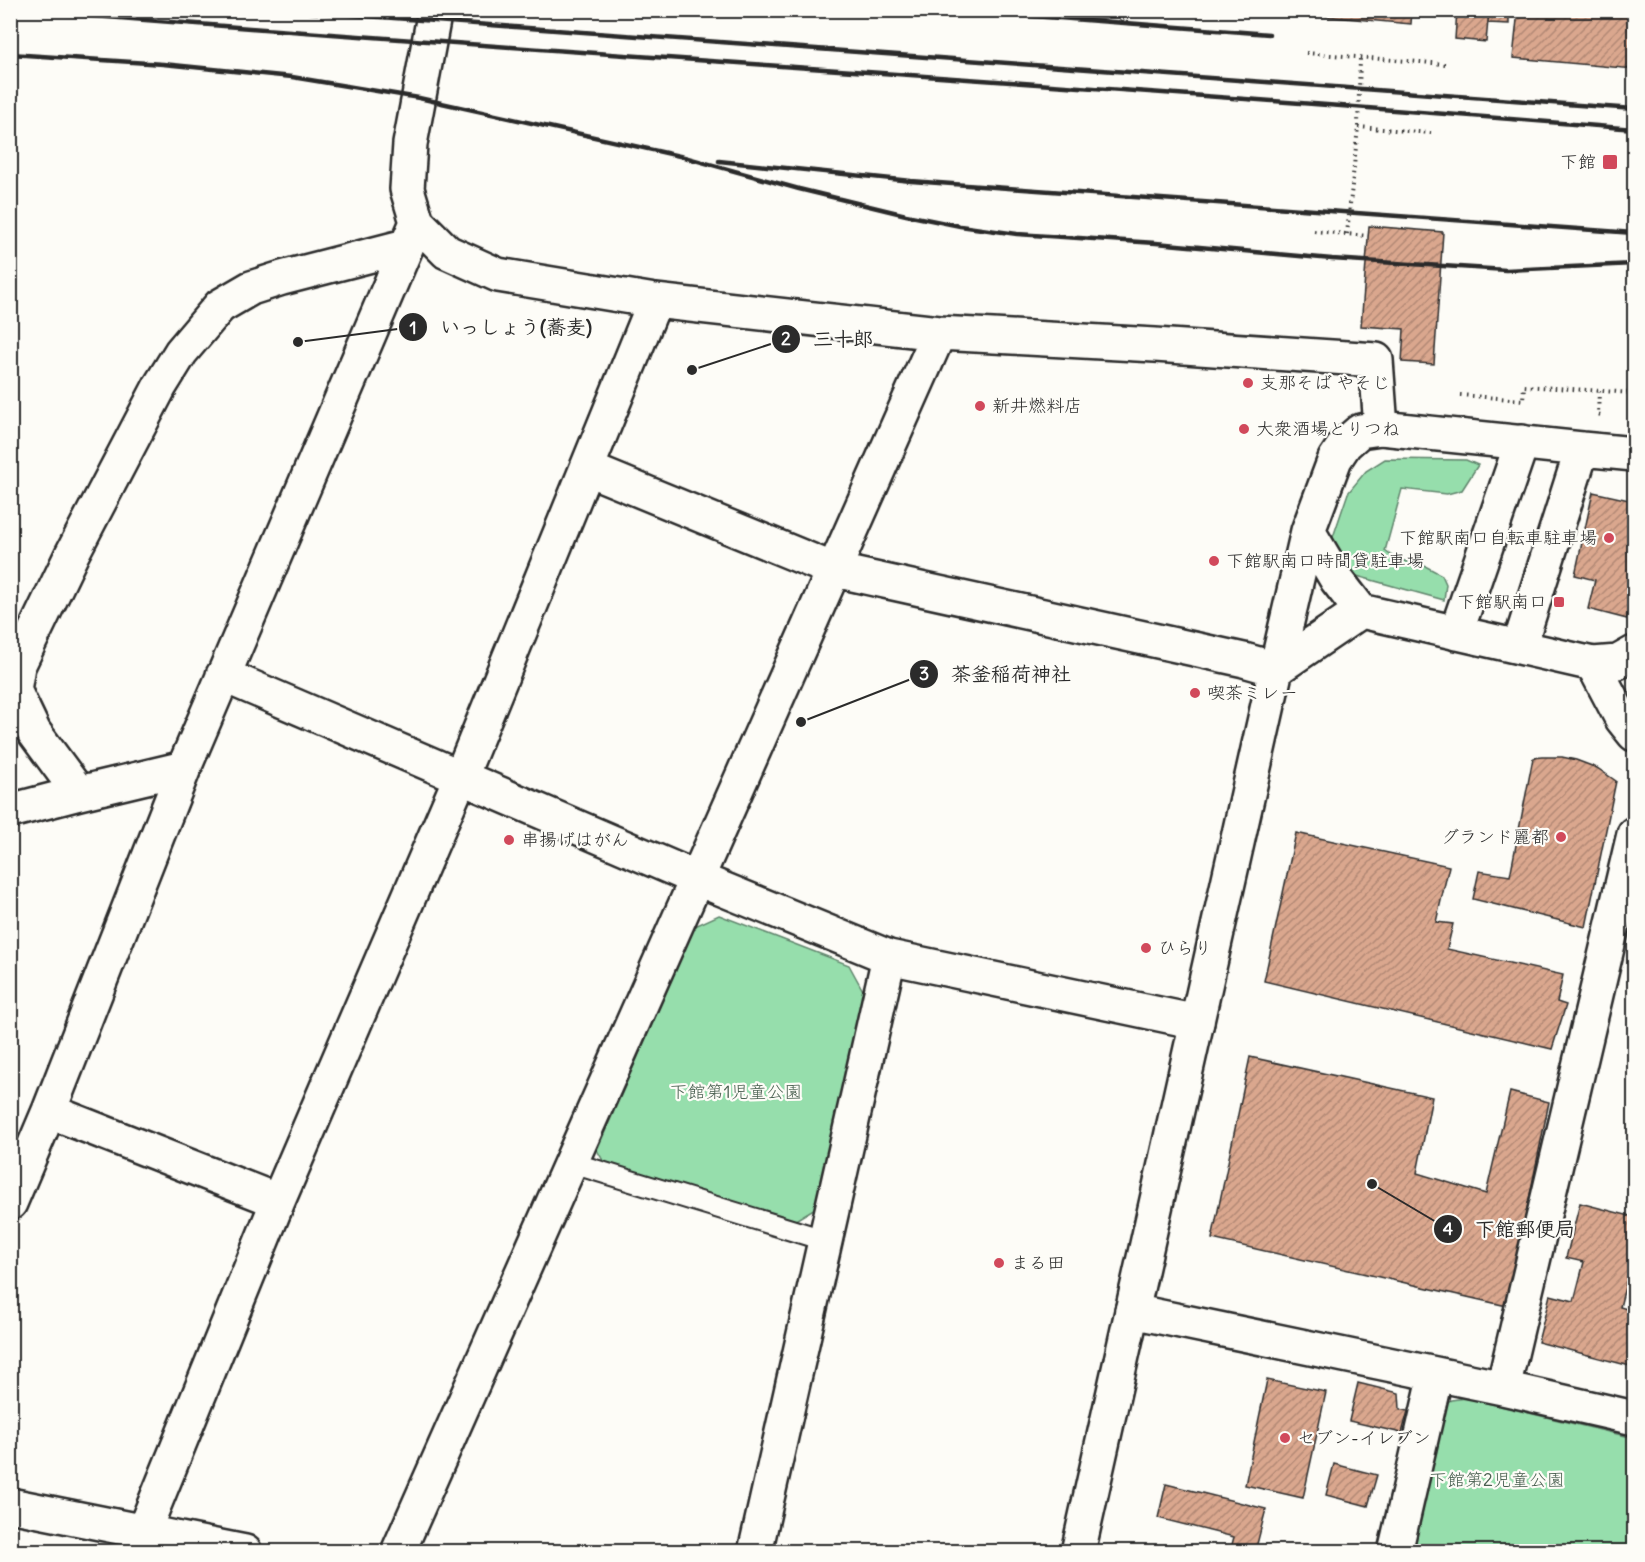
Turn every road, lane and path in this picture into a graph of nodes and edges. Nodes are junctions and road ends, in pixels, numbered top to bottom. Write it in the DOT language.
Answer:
graph roads {
  1 [pos="435,10"];
  2 [pos="1306,53"];
  3 [pos="1360,58"];
  4 [pos="1445,64"];
  5 [pos="1358,127"];
  6 [pos="1431,133"];
  7 [pos="1314,231"];
  8 [pos="411,234"];
  9 [pos="1347,234"];
  10 [pos="1368,236"];
  11 [pos="655,301"];
  12 [pos="939,333"];
  13 [pos="1599,391"];
  14 [pos="1635,393"];
  15 [pos="1460,394"];
  16 [pos="1598,414"];
  17 [pos="1381,428"];
  18 [pos="1522,442"];
  19 [pos="1582,449"];
  20 [pos="1635,454"];
  21 [pos="588,469"];
  22 [pos="1308,531"];
  23 [pos="834,570"];
  24 [pos="1362,611"];
  25 [pos="1456,633"];
  26 [pos="1519,647"];
  27 [pos="1635,653"];
  28 [pos="1593,664"];
  29 [pos="1276,669"];
  30 [pos="223,675"];
  31 [pos="1635,734"];
  32 [pos="184,768"];
  33 [pos="461,776"];
  34 [pos="79,793"];
  35 [pos="10,811"];
  36 [pos="1635,834"];
  37 [pos="698,879"];
  38 [pos="889,957"];
  39 [pos="1197,1022"];
  40 [pos="49,1111"];
  41 [pos="572,1163"];
  42 [pos="279,1201"];
  43 [pos="10,1203"];
  44 [pos="824,1240"];
  45 [pos="1132,1311"];
  46 [pos="1436,1374"];
  47 [pos="1503,1388"];
  48 [pos="1635,1419"];
  49 [pos="10,1505"];
  50 [pos="144,1530"];
  51 [pos="244,1551"];
  52 [pos="398,1551"];
  53 [pos="755,1551"];
  54 [pos="1078,1551"];
  55 [pos="1395,1551"];
  1 -- 8 [label="street"];
  2 -- 3 [label="path"];
  3 -- 4 [label="path"];
  3 -- 5 [label="path, bridge"];
  5 -- 6 [label="path"];
  5 -- 9 [label="path, bridge"];
  7 -- 9 [label="path"];
  8 -- 11 [label="street"];
  8 -- 30 [label="street"];
  8 -- 34 [label="street"];
  9 -- 10 [label="path"];
  11 -- 12 [label="street"];
  11 -- 21 [label="street"];
  12 -- 17 [label="street"];
  12 -- 23 [label="street"];
  13 -- 14 [label="path"];
  13 -- 15 [label="path"];
  13 -- 16 [label="path"];
  17 -- 18 [label="street"];
  17 -- 22 [label="street"];
  18 -- 19 [label="street"];
  18 -- 25 [label="street"];
  19 -- 20 [label="street"];
  19 -- 26 [label="street"];
  21 -- 23 [label="street"];
  21 -- 33 [label="street"];
  22 -- 24 [label="street"];
  22 -- 29 [label="street"];
  23 -- 29 [label="street"];
  23 -- 37 [label="street"];
  24 -- 25 [label="street"];
  24 -- 29 [label="street"];
  25 -- 26 [label="street"];
  26 -- 28 [label="street"];
  27 -- 28 [label="street"];
  28 -- 31 [label="street"];
  29 -- 39 [label="street"];
  30 -- 32 [label="street"];
  30 -- 33 [label="street"];
  32 -- 34 [label="street"];
  32 -- 40 [label="street"];
  33 -- 37 [label="street"];
  33 -- 42 [label="street"];
  34 -- 35 [label="street"];
  36 -- 47 [label="street"];
  37 -- 38 [label="street"];
  37 -- 41 [label="street"];
  38 -- 39 [label="street"];
  38 -- 44 [label="street"];
  39 -- 45 [label="street"];
  40 -- 42 [label="street"];
  40 -- 43 [label="street"];
  41 -- 44 [label="lane"];
  41 -- 52 [label="street"];
  42 -- 50 [label="street"];
  44 -- 53 [label="street"];
  45 -- 46 [label="street"];
  45 -- 54 [label="street"];
  46 -- 47 [label="street"];
  46 -- 55 [label="street"];
  47 -- 48 [label="street"];
  49 -- 50 [label="street"];
  50 -- 51 [label="street"];
}
